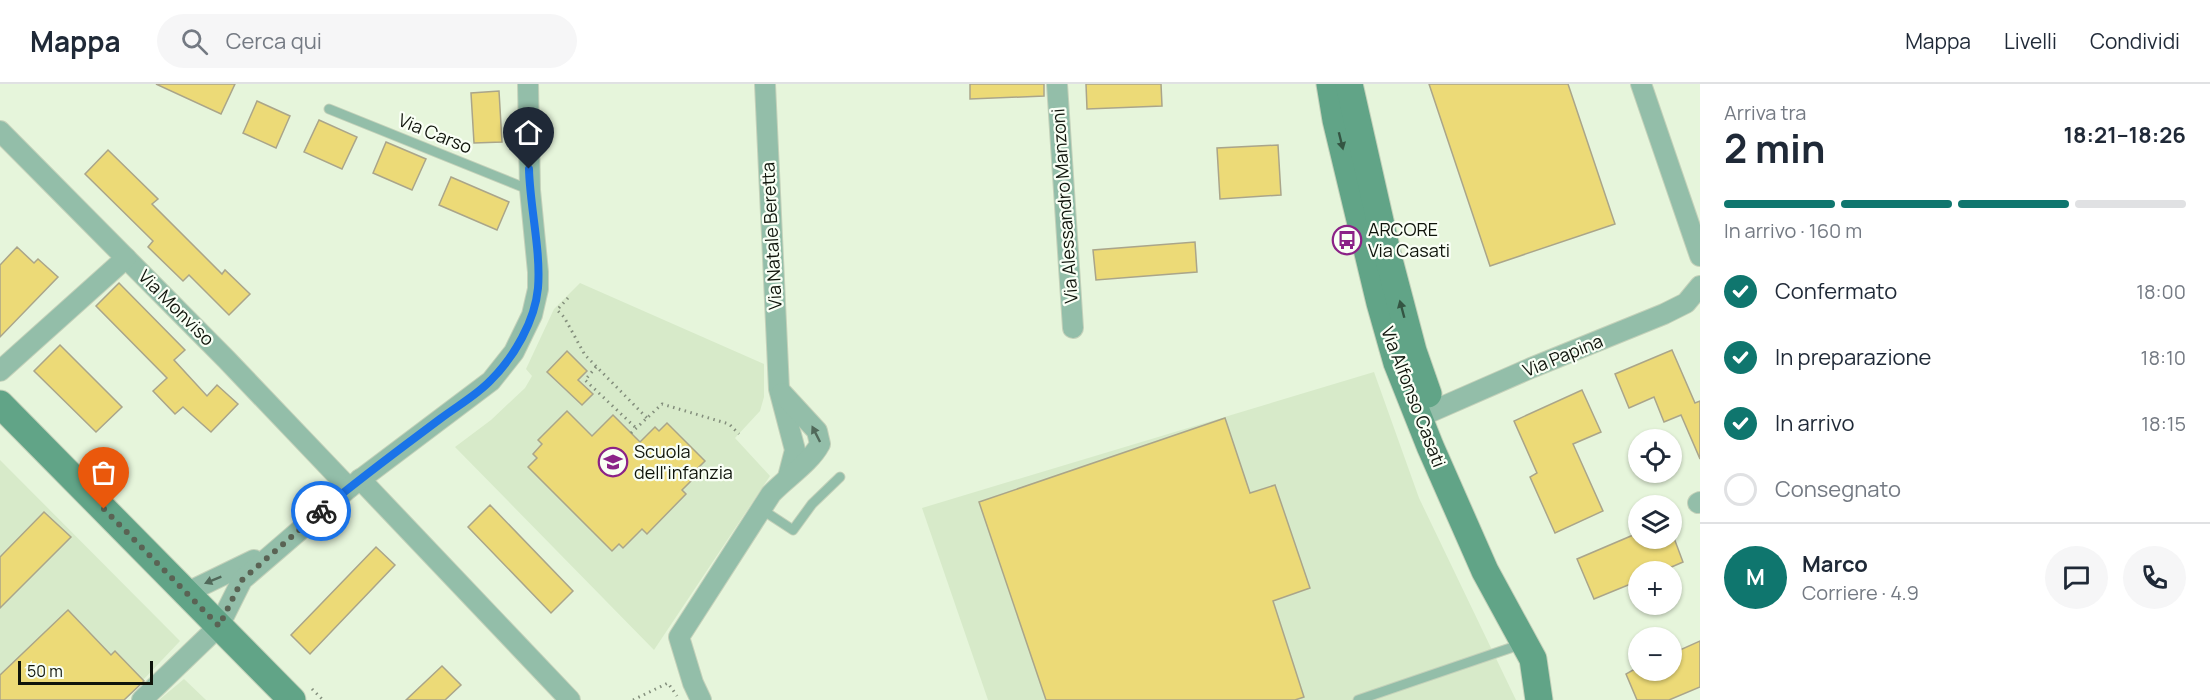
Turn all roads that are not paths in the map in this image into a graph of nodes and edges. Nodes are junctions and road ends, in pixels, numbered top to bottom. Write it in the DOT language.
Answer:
graph roads {
  1 [pos="528,84"];
  2 [pos="765,84"];
  3 [pos="1057,84"];
  4 [pos="1330,84"];
  5 [pos="1349,84"];
  6 [pos="1641,84"];
  7 [pos="329,109"];
  8 [pos="0,131"];
  9 [pos="530,190"];
  10 [pos="1700,256"];
  11 [pos="126,258"];
  12 [pos="1700,286"];
  13 [pos="1073,328"];
  14 [pos="0,371"];
  15 [pos="778,389"];
  16 [pos="0,404"];
  17 [pos="1426,414"];
  18 [pos="788,477"];
  19 [pos="840,477"];
  20 [pos="355,483"];
  21 [pos="761,509"];
  22 [pos="278,548"];
  23 [pos="186,593"];
  24 [pos="219,626"];
  25 [pos="1529,651"];
  26 [pos="142,700"];
  27 [pos="292,700"];
  28 [pos="570,700"];
  29 [pos="701,700"];
  30 [pos="1358,700"];
  31 [pos="1539,700"];
  32 [pos="1546,700"];
  1 -- 9 [label="street"];
  2 -- 15 [label="street, Via Natale Beretta"];
  3 -- 13 [label="street, Via Alessandro Manzoni"];
  4 -- 17 [label="main road, Via Alfonso Casati, one-way"];
  17 -- 5 [label="main road, Via Alfonso Casati, one-way"];
  6 -- 10 [label="street"];
  7 -- 9 [label="lane, Via Carso"];
  8 -- 11 [label="street, Via Monviso"];
  9 -- 20 [label="street"];
  11 -- 14 [label="street"];
  11 -- 20 [label="street, Via Monviso"];
  12 -- 17 [label="street, Via Papina"];
  15 -- 18 [label="street, Via Natale Beretta"];
  18 -- 15 [label="street, one-way"];
  16 -- 23 [label="main road"];
  17 -- 25 [label="main road, Via Alfonso Casati"];
  18 -- 21 [label="street"];
  19 -- 21 [label="lane"];
  20 -- 22 [label="street"];
  20 -- 28 [label="street, Via Monviso"];
  21 -- 29 [label="street"];
  22 -- 23 [label="street, one-way"];
  22 -- 24 [label="street"];
  23 -- 24 [label="main road"];
  24 -- 26 [label="street"];
  24 -- 27 [label="main road"];
  25 -- 30 [label="lane"];
  25 -- 31 [label="main road"];
  25 -- 32 [label="main road, Via Alfonso Casati"];
}
